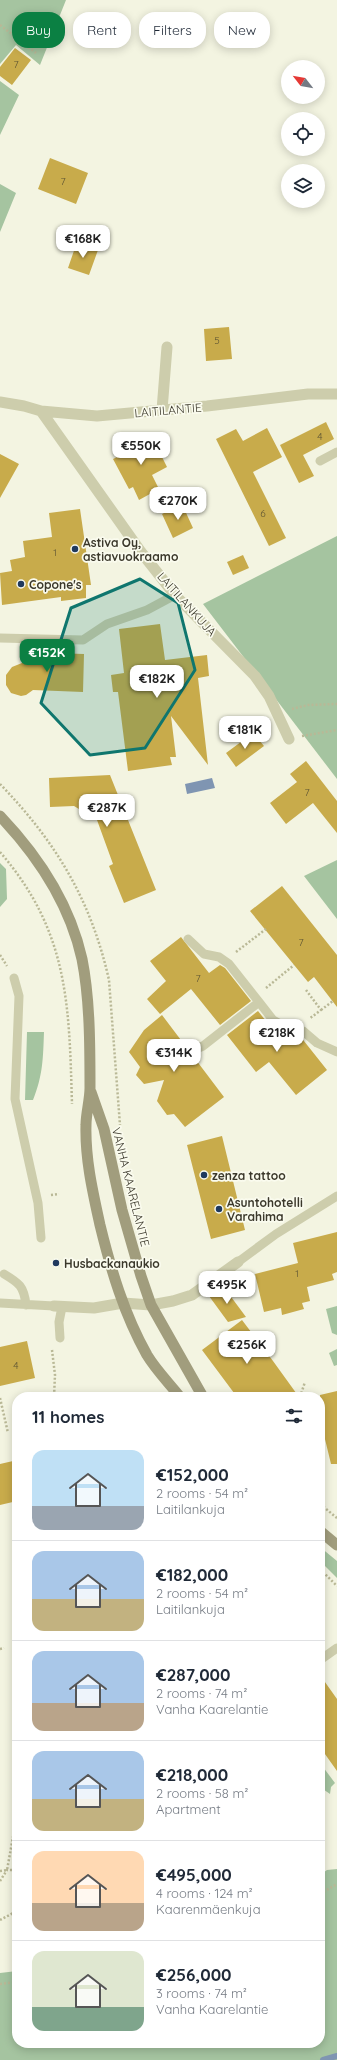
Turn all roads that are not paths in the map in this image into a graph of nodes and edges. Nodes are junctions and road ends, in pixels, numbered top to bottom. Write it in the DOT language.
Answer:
graph roads {
  1 [pos="167,346"];
  2 [pos="337,394"];
  3 [pos="0,402"];
  4 [pos="162,410"];
  5 [pos="41,411"];
  6 [pos="337,452"];
  7 [pos="320,461"];
  8 [pos="175,595"];
  9 [pos="0,638"];
  10 [pos="289,739"];
  11 [pos="0,816"];
  12 [pos="188,939"];
  13 [pos="14,978"];
  14 [pos="259,1002"];
  15 [pos="196,1049"];
  16 [pos="337,1052"];
  17 [pos="90,1089"];
  18 [pos="337,1196"];
  19 [pos="41,1238"];
  20 [pos="238,1262"];
  21 [pos="4,1274"];
  22 [pos="0,1303"];
  23 [pos="123,1303"];
  24 [pos="26,1305"];
  25 [pos="152,1305"];
  26 [pos="58,1307"];
  27 [pos="60,1338"];
  28 [pos="176,1392"];
  29 [pos="200,1392"];
  30 [pos="325,1535"];
  31 [pos="337,1545"];
  32 [pos="337,1648"];
  33 [pos="325,1656"];
  1 -- 4 [label="street"];
  2 -- 4 [label="street, LAITILANTIE"];
  3 -- 5 [label="street, LAITILANTIE"];
  4 -- 5 [label="street, LAITILANTIE"];
  5 -- 8 [label="street, LAITILANKUJA"];
  6 -- 7 [label="lane"];
  8 -- 9 [label="lane"];
  8 -- 10 [label="street, LAITILANKUJA"];
  11 -- 17 [label="main road, VANHA KAARELANTIE"];
  12 -- 14 [label="lane"];
  13 -- 19 [label="lane"];
  14 -- 15 [label="lane"];
  14 -- 16 [label="lane"];
  17 -- 23 [label="main road, VANHA KAARELANTIE"];
  17 -- 25 [label="main road, VANHA KAARELANTIE"];
  18 -- 20 [label="lane"];
  20 -- 25 [label="street"];
  21 -- 24 [label="lane"];
  22 -- 24 [label="lane"];
  23 -- 25 [label="street"];
  23 -- 26 [label="street"];
  23 -- 28 [label="main road, VANHA KAARELANTIE"];
  24 -- 26 [label="lane"];
  25 -- 29 [label="main road, VANHA KAARELANTIE"];
  26 -- 27 [label="lane"];
  30 -- 31 [label="main road"];
  32 -- 33 [label="lane"];
}
